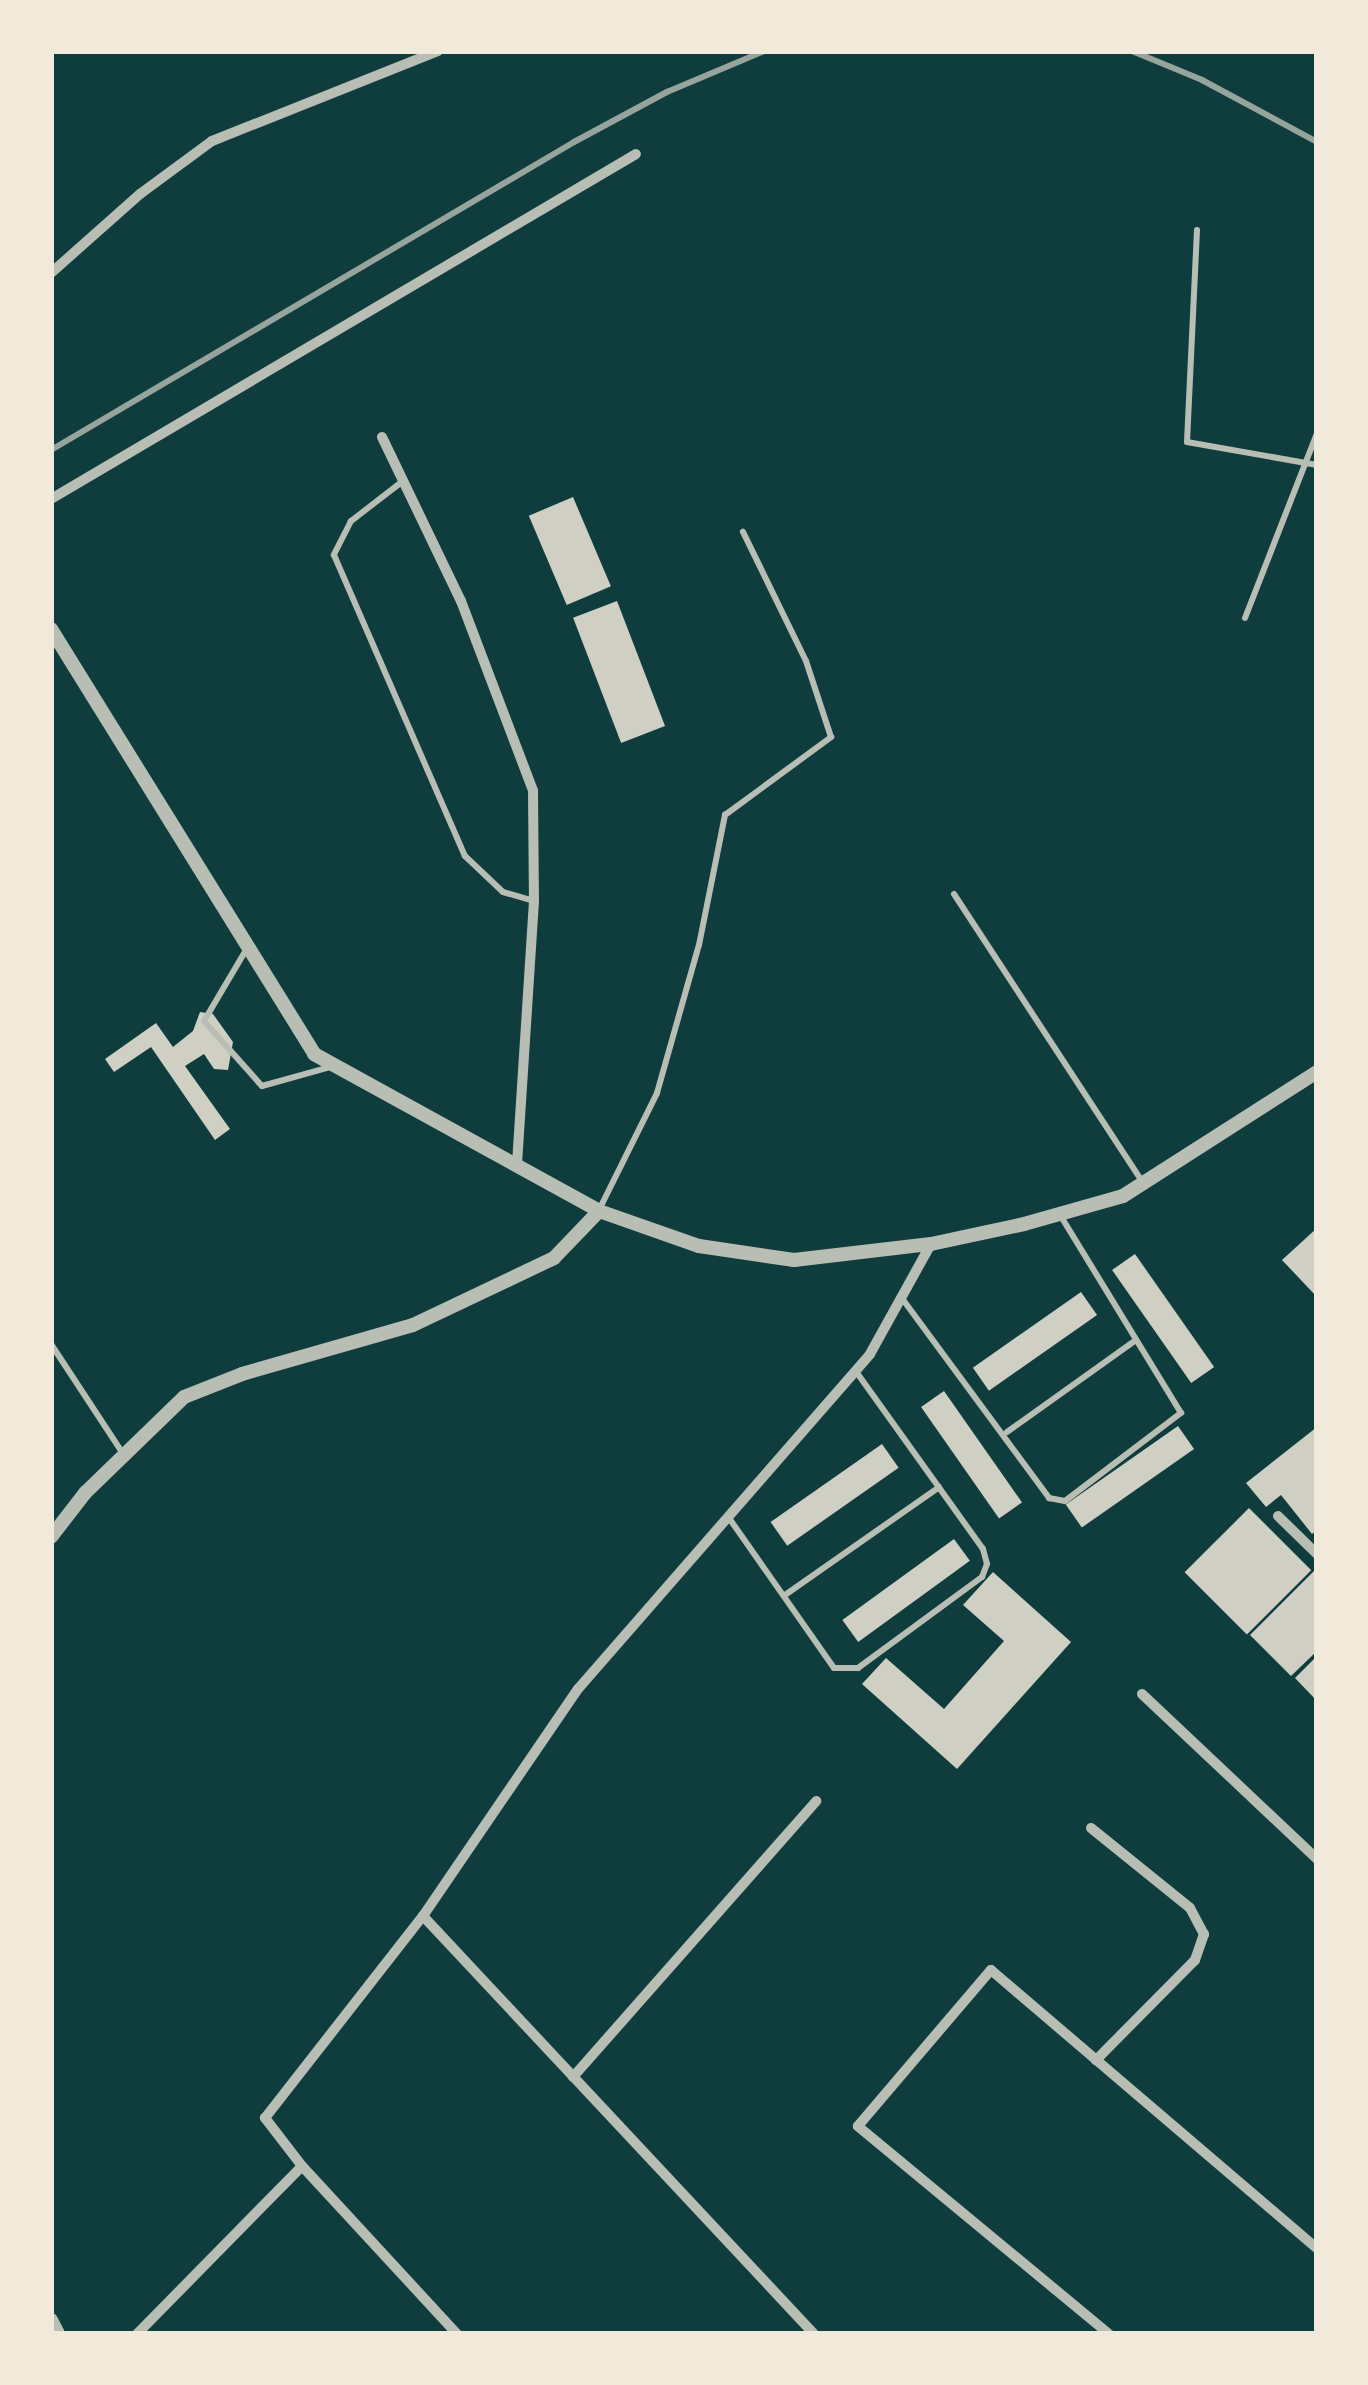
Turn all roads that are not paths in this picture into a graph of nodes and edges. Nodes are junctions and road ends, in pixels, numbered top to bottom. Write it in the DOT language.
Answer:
graph roads {
  1 [pos="438,51"];
  2 [pos="637,154"];
  3 [pos="1197,230"];
  4 [pos="51,273"];
  5 [pos="1317,433"];
  6 [pos="382,437"];
  7 [pos="1313,464"];
  8 [pos="403,481"];
  9 [pos="51,499"];
  10 [pos="743,532"];
  11 [pos="1246,618"];
  12 [pos="51,629"];
  13 [pos="954,894"];
  14 [pos="534,901"];
  15 [pos="248,946"];
  16 [pos="334,1066"];
  17 [pos="1317,1072"];
  18 [pos="517,1166"];
  19 [pos="1143,1183"];
  20 [pos="599,1210"];
  21 [pos="1060,1214"];
  22 [pos="931,1244"];
  23 [pos="901,1298"];
  24 [pos="1136,1340"];
  25 [pos="51,1344"];
  26 [pos="856,1370"];
  27 [pos="1006,1433"];
  28 [pos="124,1455"];
  29 [pos="939,1487"];
  30 [pos="1278,1516"];
  31 [pos="729,1517"];
  32 [pos="51,1537"];
  33 [pos="1317,1554"];
  34 [pos="784,1596"];
  35 [pos="1142,1694"];
  36 [pos="816,1801"];
  37 [pos="1091,1828"];
  38 [pos="1317,1859"];
  39 [pos="423,1916"];
  40 [pos="1096,2060"];
  41 [pos="573,2077"];
  42 [pos="302,2166"];
  43 [pos="1317,2248"];
  44 [pos="51,2320"];
  45 [pos="58,2334"];
  46 [pos="137,2334"];
  47 [pos="457,2334"];
  48 [pos="814,2334"];
  49 [pos="1109,2334"];
  1 -- 4 [label="street"];
  2 -- 9 [label="street"];
  3 -- 7 [label="lane"];
  5 -- 7 [label="lane"];
  6 -- 8 [label="street"];
  7 -- 11 [label="lane"];
  8 -- 14 [label="street"];
  8 -- 14 [label="lane"];
  10 -- 20 [label="lane"];
  12 -- 15 [label="street"];
  13 -- 19 [label="lane"];
  14 -- 18 [label="street"];
  15 -- 16 [label="street"];
  15 -- 16 [label="lane"];
  16 -- 18 [label="street"];
  17 -- 19 [label="street"];
  18 -- 20 [label="street"];
  19 -- 21 [label="street"];
  20 -- 22 [label="street"];
  20 -- 28 [label="street"];
  21 -- 22 [label="street"];
  21 -- 24 [label="lane"];
  22 -- 23 [label="street"];
  23 -- 26 [label="street"];
  23 -- 27 [label="lane"];
  24 -- 27 [label="lane"];
  24 -- 27 [label="lane"];
  25 -- 28 [label="lane"];
  26 -- 29 [label="lane"];
  26 -- 31 [label="street"];
  28 -- 32 [label="street"];
  29 -- 34 [label="lane"];
  29 -- 34 [label="lane"];
  30 -- 33 [label="street"];
  31 -- 34 [label="lane"];
  31 -- 39 [label="street"];
  35 -- 38 [label="street"];
  36 -- 41 [label="street"];
  37 -- 40 [label="street"];
  39 -- 41 [label="street"];
  39 -- 42 [label="street"];
  40 -- 43 [label="street"];
  40 -- 49 [label="street"];
  41 -- 48 [label="street"];
  42 -- 46 [label="street"];
  42 -- 47 [label="street"];
  44 -- 45 [label="street"];
}
